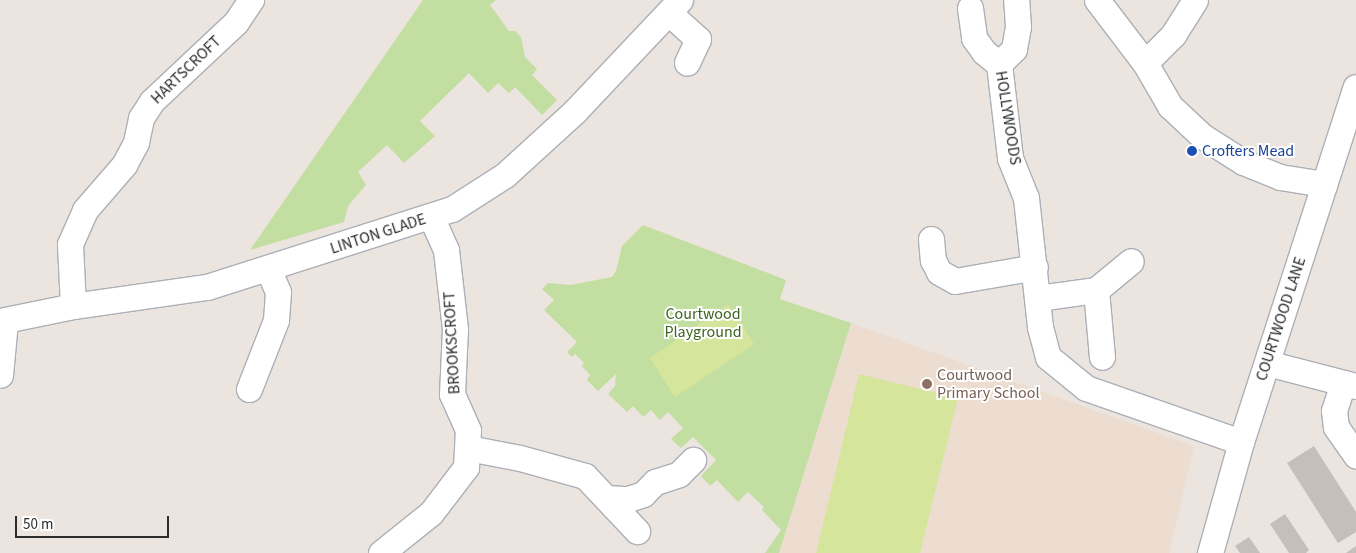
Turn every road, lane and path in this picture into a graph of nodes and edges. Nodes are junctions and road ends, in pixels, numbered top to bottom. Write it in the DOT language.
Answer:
graph roads {
  1 [pos="252,0"];
  2 [pos="1016,0"];
  3 [pos="1097,0"];
  4 [pos="1195,0"];
  5 [pos="675,7"];
  6 [pos="970,8"];
  7 [pos="687,63"];
  8 [pos="999,64"];
  9 [pos="1145,64"];
  10 [pos="1356,87"];
  11 [pos="1324,184"];
  12 [pos="431,217"];
  13 [pos="931,239"];
  14 [pos="1131,261"];
  15 [pos="1035,267"];
  16 [pos="268,269"];
  17 [pos="1096,290"];
  18 [pos="1038,298"];
  19 [pos="73,306"];
  20 [pos="3,321"];
  21 [pos="1102,357"];
  22 [pos="1267,364"];
  23 [pos="0,375"];
  24 [pos="1349,384"];
  25 [pos="249,389"];
  26 [pos="1241,442"];
  27 [pos="468,448"];
  28 [pos="1356,456"];
  29 [pos="694,460"];
  30 [pos="606,498"];
  31 [pos="637,531"];
  32 [pos="381,553"];
  33 [pos="1210,553"];
  1 -- 19 [label="street, HARTSCROFT"];
  2 -- 8 [label="street"];
  3 -- 9 [label="street"];
  4 -- 9 [label="street"];
  5 -- 7 [label="street"];
  5 -- 12 [label="street, LINTON GLADE"];
  6 -- 8 [label="street, HOLLYWOODS"];
  8 -- 15 [label="street, HOLLYWOODS"];
  9 -- 11 [label="street"];
  10 -- 11 [label="street, COURTWOOD LANE"];
  11 -- 22 [label="street, COURTWOOD LANE"];
  12 -- 16 [label="street, LINTON GLADE"];
  12 -- 27 [label="street, BROOKSCROFT"];
  13 -- 15 [label="street"];
  14 -- 17 [label="street"];
  15 -- 18 [label="street, HOLLYWOODS"];
  16 -- 19 [label="street, LINTON GLADE"];
  16 -- 25 [label="street"];
  17 -- 18 [label="street"];
  17 -- 21 [label="street"];
  18 -- 26 [label="street, HOLLYWOODS"];
  19 -- 20 [label="street, LINTON GLADE"];
  20 -- 23 [label="street"];
  22 -- 24 [label="street"];
  22 -- 26 [label="street, COURTWOOD LANE"];
  24 -- 28 [label="street"];
  26 -- 33 [label="street, COURTWOOD LANE"];
  27 -- 30 [label="street"];
  27 -- 32 [label="street, BROOKSCROFT"];
  29 -- 30 [label="street"];
  30 -- 31 [label="street"];
}
